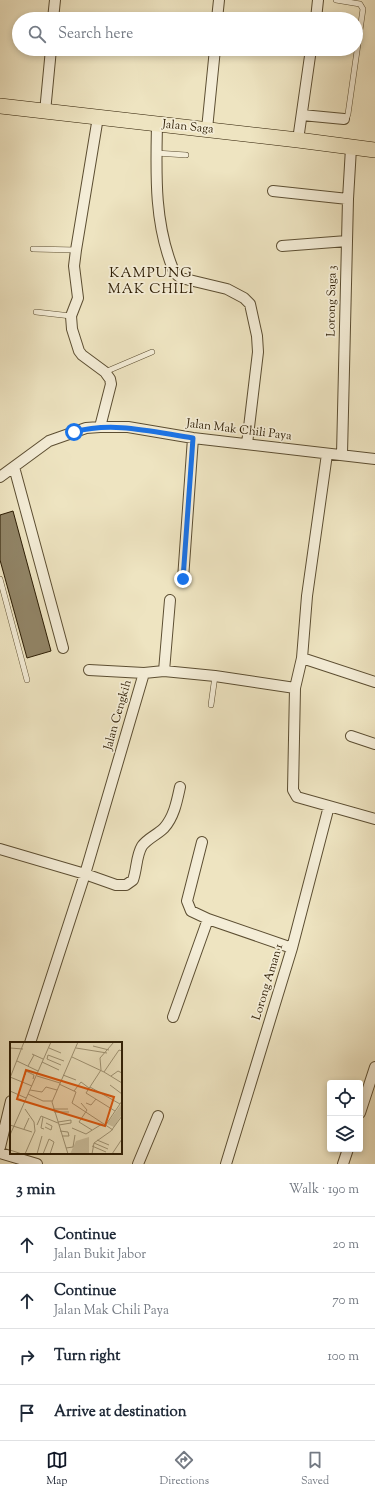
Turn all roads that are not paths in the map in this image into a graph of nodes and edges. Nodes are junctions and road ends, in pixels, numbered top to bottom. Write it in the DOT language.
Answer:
graph roads {
  1 [pos="55,0"];
  2 [pos="219,0"];
  3 [pos="318,0"];
  4 [pos="336,0"];
  5 [pos="54,12"];
  6 [pos="218,12"];
  7 [pos="317,12"];
  8 [pos="363,12"];
  9 [pos="50,56"];
  10 [pos="214,56"];
  11 [pos="310,56"];
  12 [pos="356,56"];
  13 [pos="0,106"];
  14 [pos="45,112"];
  15 [pos="302,115"];
  16 [pos="98,117"];
  17 [pos="344,119"];
  18 [pos="156,124"];
  19 [pos="207,129"];
  20 [pos="298,140"];
  21 [pos="351,148"];
  22 [pos="375,150"];
  23 [pos="156,153"];
  24 [pos="186,155"];
  25 [pos="272,191"];
  26 [pos="348,199"];
  27 [pos="347,241"];
  28 [pos="282,246"];
  29 [pos="33,248"];
  30 [pos="76,250"];
  31 [pos="36,312"];
  32 [pos="71,316"];
  33 [pos="152,352"];
  34 [pos="105,372"];
  35 [pos="100,427"];
  36 [pos="193,438"];
  37 [pos="247,444"];
  38 [pos="327,454"];
  39 [pos="342,454"];
  40 [pos="375,459"];
  41 [pos="14,467"];
  42 [pos="0,477"];
  43 [pos="0,579"];
  44 [pos="183,579"];
  45 [pos="170,600"];
  46 [pos="63,648"];
  47 [pos="302,658"];
  48 [pos="89,670"];
  49 [pos="164,671"];
  50 [pos="144,673"];
  51 [pos="215,676"];
  52 [pos="27,680"];
  53 [pos="375,682"];
  54 [pos="295,688"];
  55 [pos="211,705"];
  56 [pos="350,736"];
  57 [pos="375,744"];
  58 [pos="180,787"];
  59 [pos="329,806"];
  60 [pos="375,819"];
  61 [pos="202,842"];
  62 [pos="0,849"];
  63 [pos="84,874"];
  64 [pos="208,919"];
  65 [pos="292,948"];
  66 [pos="173,1017"];
  67 [pos="30,1042"];
  68 [pos="375,1067"];
  69 [pos="363,1104"];
  70 [pos="4,1110"];
  71 [pos="158,1116"];
  72 [pos="0,1147"];
  73 [pos="347,1152"];
  74 [pos="0,1153"];
  75 [pos="37,1164"];
  76 [pos="138,1164"];
  77 [pos="226,1164"];
  78 [pos="343,1164"];
  1 -- 5 [label="street"];
  2 -- 6 [label="street"];
  3 -- 7 [label="street"];
  4 -- 8 [label="lane"];
  9 -- 14 [label="street"];
  10 -- 19 [label="street"];
  11 -- 15 [label="street"];
  12 -- 17 [label="lane"];
  13 -- 14 [label="main road, Jalan Saga"];
  14 -- 16 [label="main road, Jalan Saga"];
  15 -- 17 [label="street"];
  15 -- 20 [label="street"];
  16 -- 18 [label="main road, Jalan Saga"];
  16 -- 30 [label="street"];
  18 -- 19 [label="main road, Jalan Saga"];
  18 -- 23 [label="street"];
  19 -- 20 [label="main road, Jalan Saga"];
  20 -- 21 [label="main road, Jalan Saga"];
  21 -- 22 [label="main road, Jalan Saga"];
  21 -- 26 [label="street, Lorong Saga 3"];
  23 -- 24 [label="lane"];
  23 -- 37 [label="street"];
  25 -- 26 [label="street"];
  26 -- 27 [label="street, Lorong Saga 3"];
  27 -- 28 [label="street"];
  27 -- 39 [label="street, Lorong Saga 3"];
  29 -- 30 [label="lane"];
  30 -- 32 [label="street"];
  31 -- 32 [label="lane"];
  32 -- 34 [label="street"];
  33 -- 34 [label="lane"];
  34 -- 35 [label="street"];
  35 -- 36 [label="street, Jalan Mak Chili Paya"];
  35 -- 41 [label="street, Jalan Mak Chili Paya"];
  36 -- 37 [label="street, Jalan Mak Chili Paya"];
  36 -- 44 [label="street"];
  37 -- 38 [label="street, Jalan Mak Chili Paya"];
  38 -- 39 [label="street, Jalan Mak Chili Paya"];
  38 -- 47 [label="street"];
  39 -- 40 [label="street, Jalan Mak Chili Paya"];
  41 -- 42 [label="street, Jalan Mak Chili Paya"];
  41 -- 46 [label="street"];
  43 -- 52 [label="lane"];
  45 -- 49 [label="street"];
  47 -- 53 [label="street"];
  47 -- 54 [label="street"];
  48 -- 50 [label="street"];
  49 -- 50 [label="street, Jalan Cengkih"];
  49 -- 51 [label="street, Jalan Cengkih"];
  50 -- 63 [label="street, Jalan Cengkih"];
  51 -- 54 [label="street, Jalan Cengkih"];
  51 -- 55 [label="lane"];
  54 -- 59 [label="street"];
  56 -- 57 [label="street"];
  58 -- 63 [label="street"];
  59 -- 60 [label="street"];
  59 -- 65 [label="street, Lorong Aman 1"];
  61 -- 64 [label="street"];
  62 -- 63 [label="street"];
  63 -- 67 [label="street, Jalan Cengkih"];
  64 -- 65 [label="street"];
  64 -- 66 [label="street"];
  65 -- 77 [label="street, Lorong Aman 1"];
  68 -- 69 [label="street"];
  70 -- 72 [label="street"];
  71 -- 76 [label="street"];
  73 -- 78 [label="street"];
  74 -- 75 [label="street"];
}
